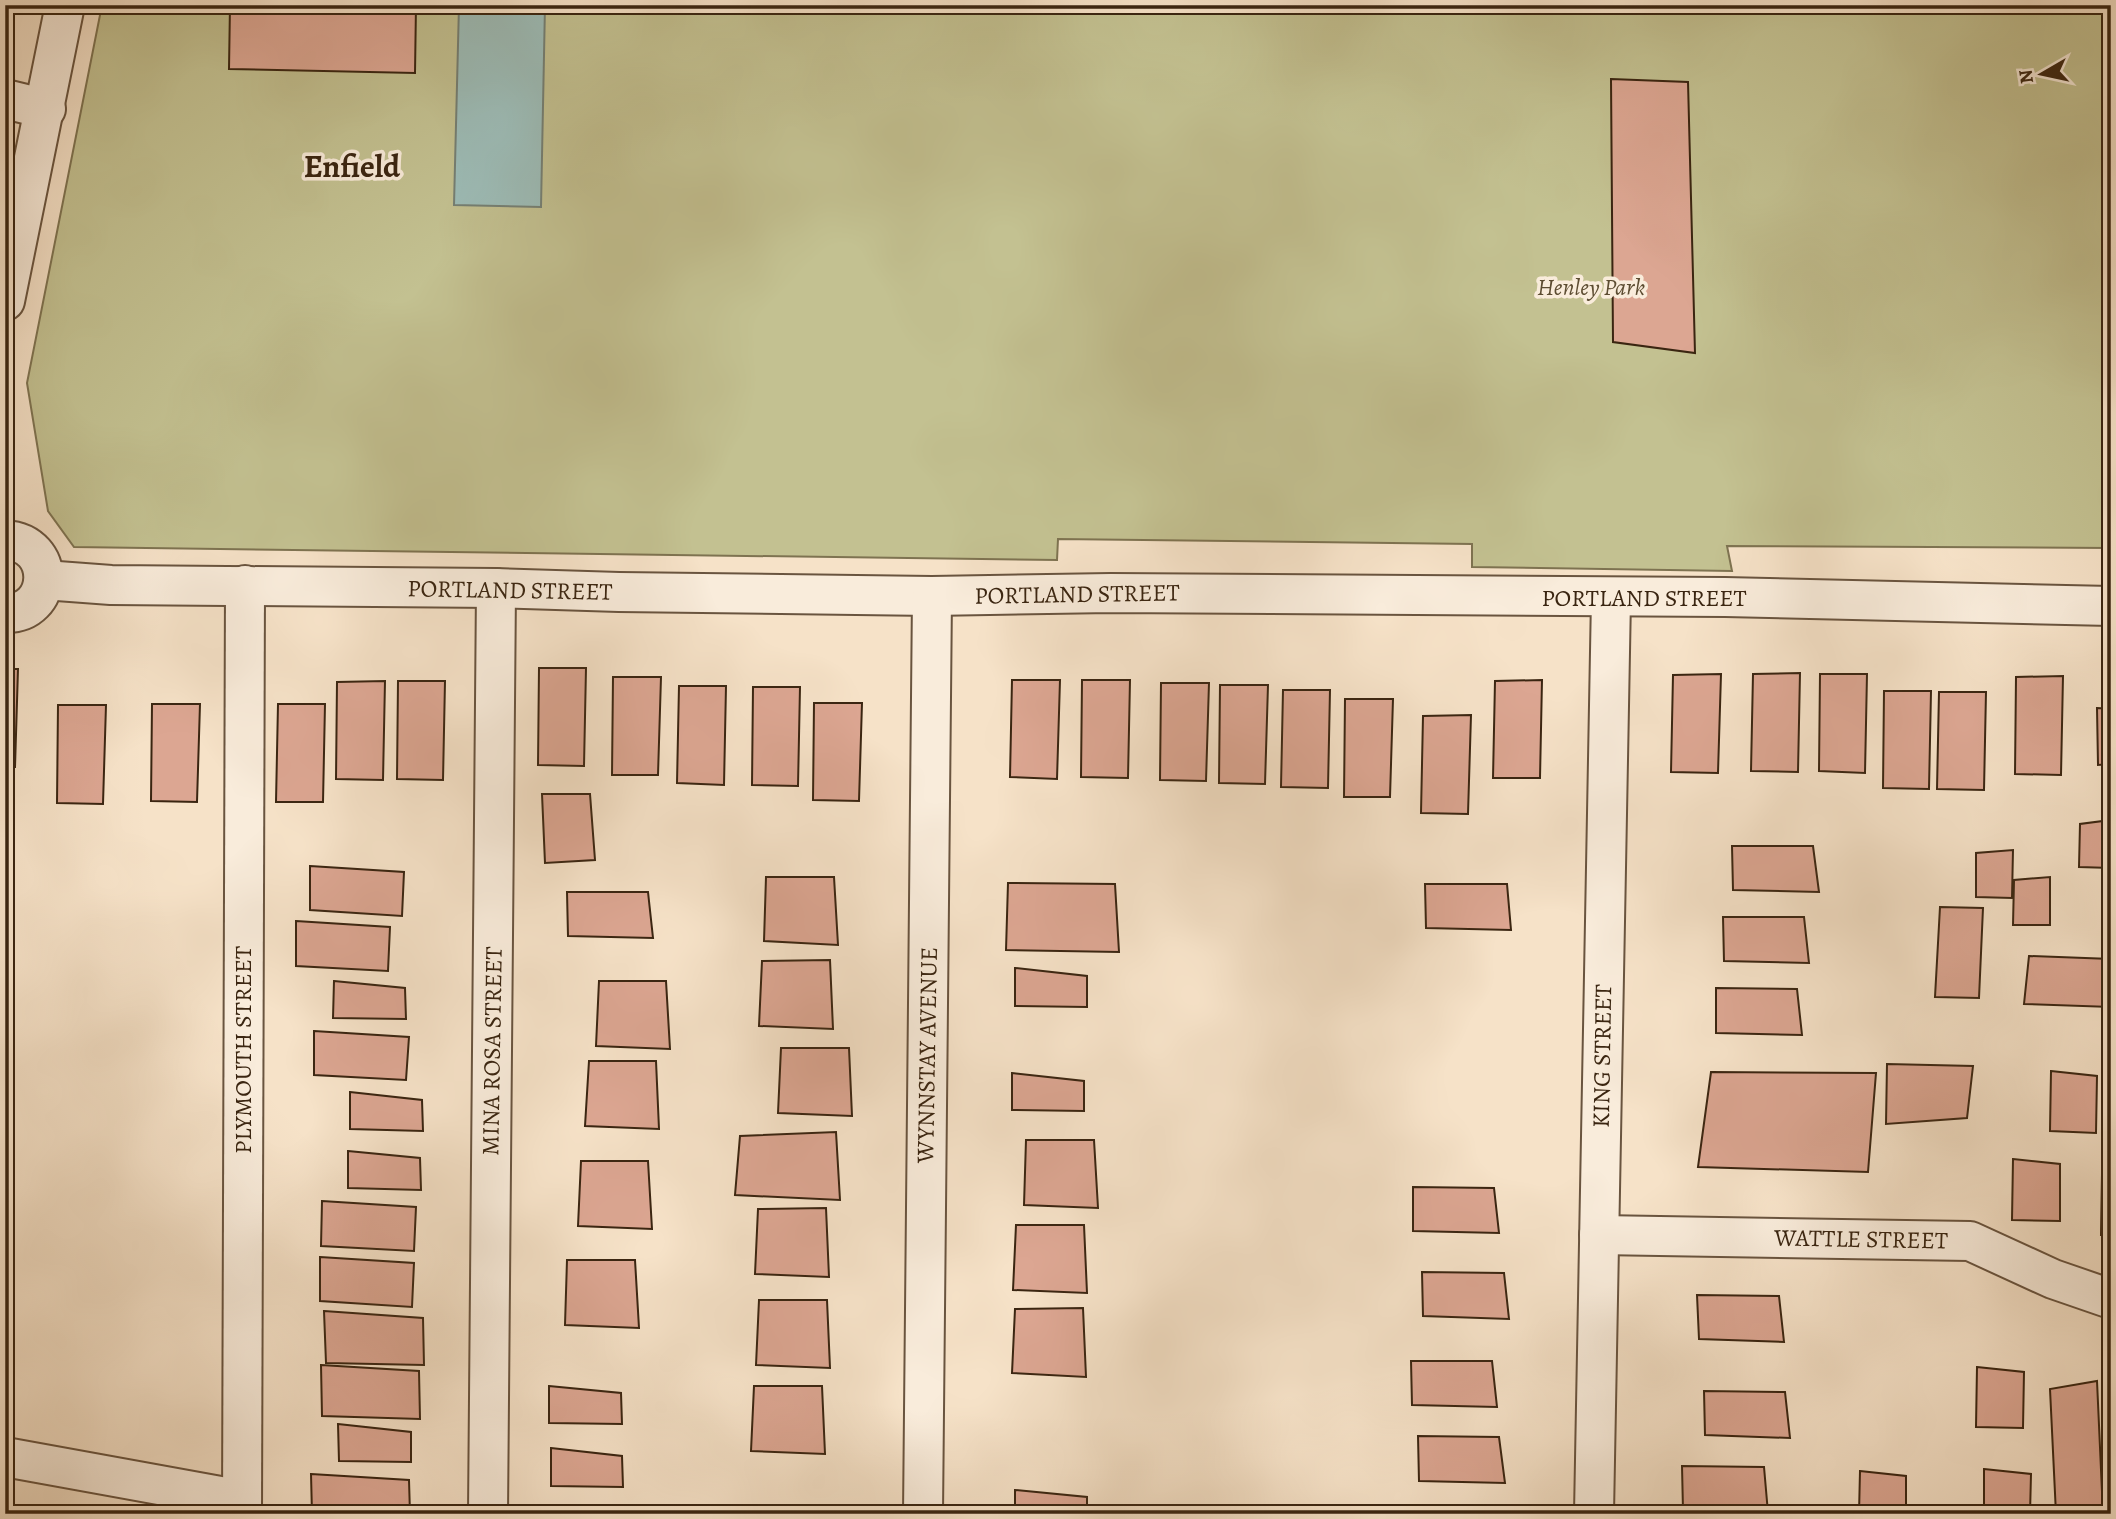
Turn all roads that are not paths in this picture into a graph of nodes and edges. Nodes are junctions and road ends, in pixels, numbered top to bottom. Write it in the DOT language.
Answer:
graph roads {
  1 [pos="65,5"];
  2 [pos="5,99"];
  3 [pos="46,108"];
  4 [pos="5,302"];
  5 [pos="5,533"];
  6 [pos="6,540"];
  7 [pos="44,580"];
  8 [pos="244,585"];
  9 [pos="496,588"];
  10 [pos="932,596"];
  11 [pos="1611,598"];
  12 [pos="2111,606"];
  13 [pos="5,613"];
  14 [pos="1599,1235"];
  15 [pos="2111,1299"];
  16 [pos="5,1457"];
  17 [pos="242,1507"];
  18 [pos="488,1514"];
  19 [pos="923,1514"];
  20 [pos="1594,1514"];
  1 -- 3 [label="street"];
  2 -- 3 [label="street"];
  3 -- 4 [label="street"];
  5 -- 6 [label="street"];
  6 -- 7 [label="street"];
  7 -- 8 [label="street, PORTLAND STREET"];
  7 -- 13 [label="street"];
  8 -- 9 [label="street, PORTLAND STREET"];
  8 -- 17 [label="street, PLYMOUTH STREET"];
  9 -- 10 [label="street, PORTLAND STREET"];
  9 -- 18 [label="street, MINA ROSA STREET"];
  10 -- 11 [label="street, PORTLAND STREET"];
  10 -- 19 [label="street, WYNNSTAY AVENUE"];
  11 -- 12 [label="street, PORTLAND STREET"];
  11 -- 14 [label="street, KING STREET"];
  14 -- 15 [label="street, WATTLE STREET"];
  14 -- 20 [label="street, KING STREET"];
  16 -- 17 [label="street"];
}
